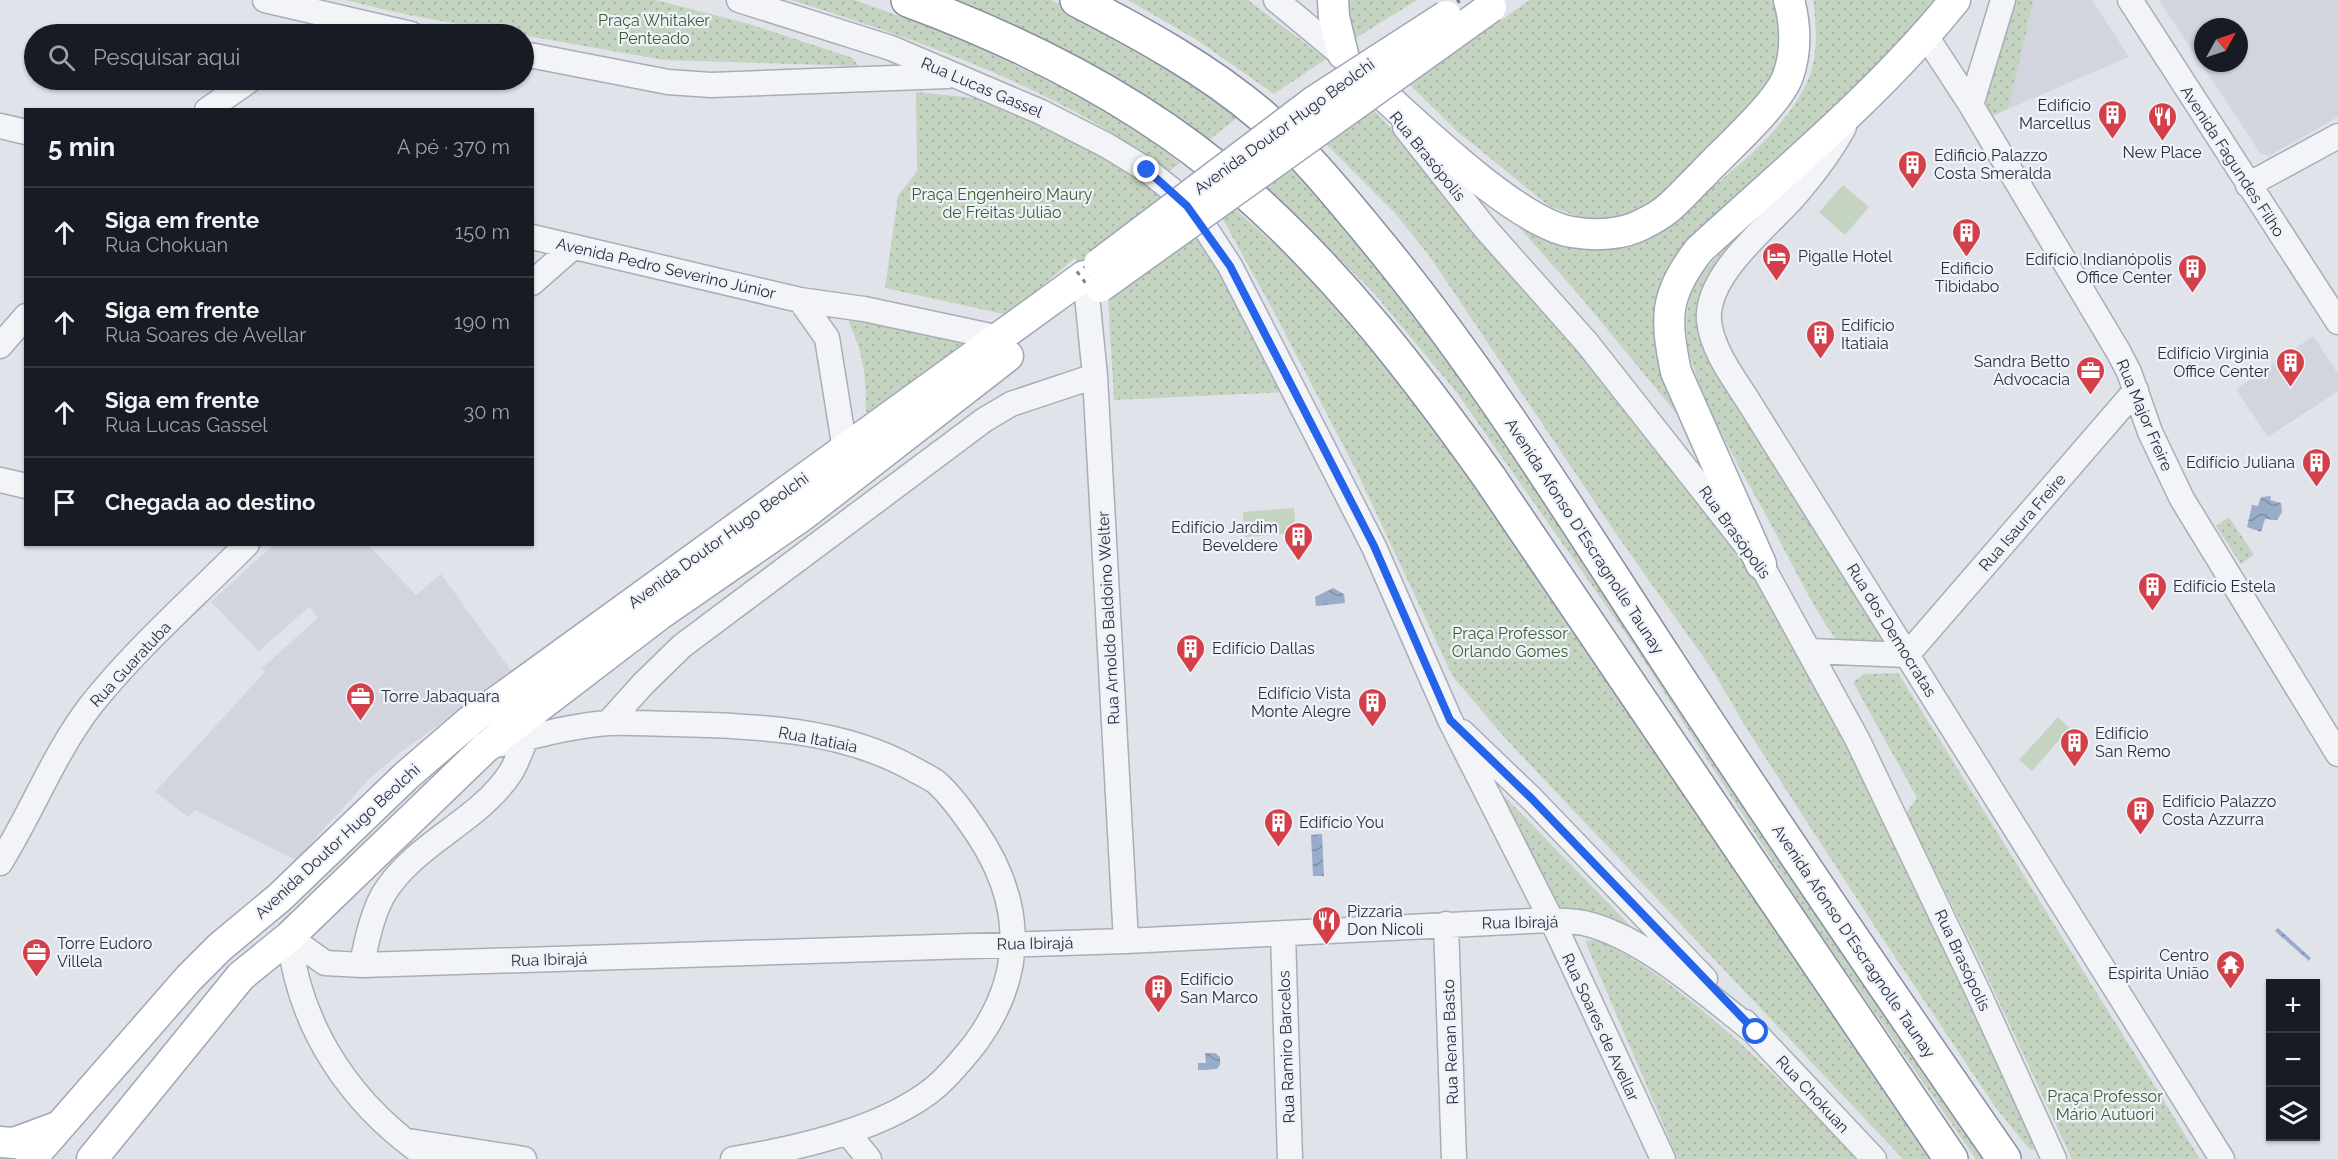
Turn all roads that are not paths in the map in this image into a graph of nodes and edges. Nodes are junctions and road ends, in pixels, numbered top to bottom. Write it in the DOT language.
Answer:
graph roads {
  1 [pos="265,0"];
  2 [pos="739,0"];
  3 [pos="908,0"];
  4 [pos="1077,0"];
  5 [pos="1276,0"];
  6 [pos="1334,0"];
  7 [pos="1789,0"];
  8 [pos="1955,0"];
  9 [pos="2003,0"];
  10 [pos="2130,0"];
  11 [pos="1488,2"];
  12 [pos="359,24"];
  13 [pos="1926,36"];
  14 [pos="1343,54"];
  15 [pos="534,56"];
  16 [pos="962,76"];
  17 [pos="1369,82"];
  18 [pos="236,90"];
  19 [pos="1971,105"];
  20 [pos="1855,107"];
  21 [pos="210,108"];
  22 [pos="0,126"];
  23 [pos="24,132"];
  24 [pos="2338,136"];
  25 [pos="2248,185"];
  26 [pos="1200,220"];
  27 [pos="534,237"];
  28 [pos="573,246"];
  29 [pos="534,281"];
  30 [pos="1090,286"];
  31 [pos="800,300"];
  32 [pos="24,318"];
  33 [pos="2338,322"];
  34 [pos="1000,338"];
  35 [pos="0,346"];
  36 [pos="1095,376"];
  37 [pos="2136,390"];
  38 [pos="845,450"];
  39 [pos="0,480"];
  40 [pos="24,486"];
  41 [pos="766,539"];
  42 [pos="245,546"];
  43 [pos="1761,564"];
  44 [pos="659,615"];
  45 [pos="682,646"];
  46 [pos="1810,651"];
  47 [pos="1907,655"];
  48 [pos="1450,720"];
  49 [pos="608,723"];
  50 [pos="526,739"];
  51 [pos="485,747"];
  52 [pos="2338,754"];
  53 [pos="355,824"];
  54 [pos="0,863"];
  55 [pos="1551,920"];
  56 [pos="1446,924"];
  57 [pos="1283,934"];
  58 [pos="289,937"];
  59 [pos="1126,941"];
  60 [pos="1014,944"];
  61 [pos="362,965"];
  62 [pos="1756,1032"];
  63 [pos="63,1124"];
  64 [pos="847,1132"];
  65 [pos="402,1140"];
  66 [pos="0,1142"];
  67 [pos="31,1159"];
  68 [pos="92,1159"];
  69 [pos="430,1159"];
  70 [pos="524,1159"];
  71 [pos="733,1159"];
  72 [pos="869,1159"];
  73 [pos="1290,1159"];
  74 [pos="1454,1159"];
  75 [pos="1663,1159"];
  76 [pos="1874,1159"];
  77 [pos="1951,1159"];
  78 [pos="2004,1159"];
  79 [pos="2054,1159"];
  80 [pos="2222,1159"];
  1 -- 12 [label="street"];
  2 -- 16 [label="street, Rua Lucas Gassel"];
  3 -- 77 [label="highway"];
  4 -- 78 [label="highway, Avenida Afonso D'Escragnolle Taunay"];
  5 -- 14 [label="street, Rua Brasópolis"];
  6 -- 14 [label="main road"];
  7 -- 17 [label="main road"];
  8 -- 13 [label="main road"];
  9 -- 19 [label="street"];
  10 -- 25 [label="street, Avenida Fagundes Filho"];
  11 -- 30 [label="main road, Avenida Doutor Hugo Beolchi, bridge"];
  13 -- 19 [label="street, Rua Major Freire"];
  13 -- 20 [label="main road"];
  14 -- 17 [label="street, Rua Brasópolis"];
  15 -- 16 [label="street"];
  16 -- 26 [label="street, Rua Lucas Gassel"];
  17 -- 43 [label="street, Rua Brasópolis"];
  18 -- 21 [label="street"];
  19 -- 37 [label="street, Rua Major Freire"];
  20 -- 43 [label="main road"];
  20 -- 47 [label="street, Rua dos Democratas"];
  22 -- 23 [label="street"];
  24 -- 25 [label="street"];
  25 -- 33 [label="street, Avenida Fagundes Filho"];
  26 -- 48 [label="street, Rua Soares de Avellar"];
  27 -- 28 [label="street, Avenida Pedro Severino Júnior"];
  28 -- 29 [label="street"];
  28 -- 31 [label="street, Avenida Pedro Severino Júnior"];
  30 -- 34 [label="main road, Avenida Doutor Hugo Beolchi"];
  30 -- 36 [label="street, Rua Arnoldo Baldoino Welter"];
  30 -- 41 [label="main road, Avenida Doutor Hugo Beolchi"];
  31 -- 34 [label="street, Avenida Pedro Severino Júnior"];
  31 -- 38 [label="street"];
  32 -- 35 [label="street"];
  34 -- 38 [label="main road, Avenida Doutor Hugo Beolchi"];
  36 -- 45 [label="street"];
  36 -- 59 [label="street, Rua Arnoldo Baldoino Welter"];
  37 -- 47 [label="street, Rua Isaura Freire"];
  37 -- 52 [label="street, Rua Major Freire"];
  38 -- 41 [label="main road"];
  38 -- 53 [label="main road, Avenida Doutor Hugo Beolchi"];
  39 -- 40 [label="street"];
  41 -- 44 [label="main road, Avenida Doutor Hugo Beolchi"];
  42 -- 54 [label="street, Rua Guaratuba"];
  43 -- 46 [label="street, Rua Brasópolis"];
  44 -- 45 [label="street, Avenida Doutor Hugo Beolchi"];
  44 -- 51 [label="main road, Avenida Doutor Hugo Beolchi"];
  45 -- 49 [label="street"];
  46 -- 47 [label="street"];
  46 -- 79 [label="street, Rua Brasópolis"];
  47 -- 80 [label="street, Rua dos Democratas"];
  48 -- 55 [label="street, Rua Soares de Avellar"];
  48 -- 62 [label="street, Rua Chokuan"];
  49 -- 50 [label="street, Rua Itatiaia"];
  49 -- 60 [label="street, Rua Itatiaia"];
  50 -- 51 [label="street, Rua Itatiaia"];
  50 -- 61 [label="street"];
  51 -- 58 [label="main road, Avenida Doutor Hugo Beolchi"];
  53 -- 58 [label="main road"];
  53 -- 63 [label="main road, Avenida Doutor Hugo Beolchi"];
  55 -- 56 [label="street, Rua Ibirajá"];
  55 -- 62 [label="street, Rua Ibirajá"];
  55 -- 75 [label="street, Rua Soares de Avellar"];
  56 -- 57 [label="street, Rua Ibirajá"];
  56 -- 74 [label="street, Rua Renan Basto"];
  57 -- 59 [label="street, Rua Ibirajá"];
  57 -- 73 [label="street, Rua Ramiro Barcelos"];
  58 -- 61 [label="street, Rua Ibirajá"];
  58 -- 65 [label="street"];
  58 -- 68 [label="main road, Avenida Doutor Hugo Beolchi"];
  59 -- 60 [label="street, Rua Ibirajá"];
  60 -- 61 [label="street, Rua Ibirajá"];
  60 -- 64 [label="street, Rua Itatiaia"];
  62 -- 76 [label="street, Rua Chokuan"];
  63 -- 66 [label="main road"];
  63 -- 67 [label="main road, Avenida Doutor Hugo Beolchi"];
  64 -- 71 [label="street, Rua Itatiaia"];
  64 -- 72 [label="street"];
  65 -- 69 [label="street"];
  65 -- 70 [label="street"];
}
